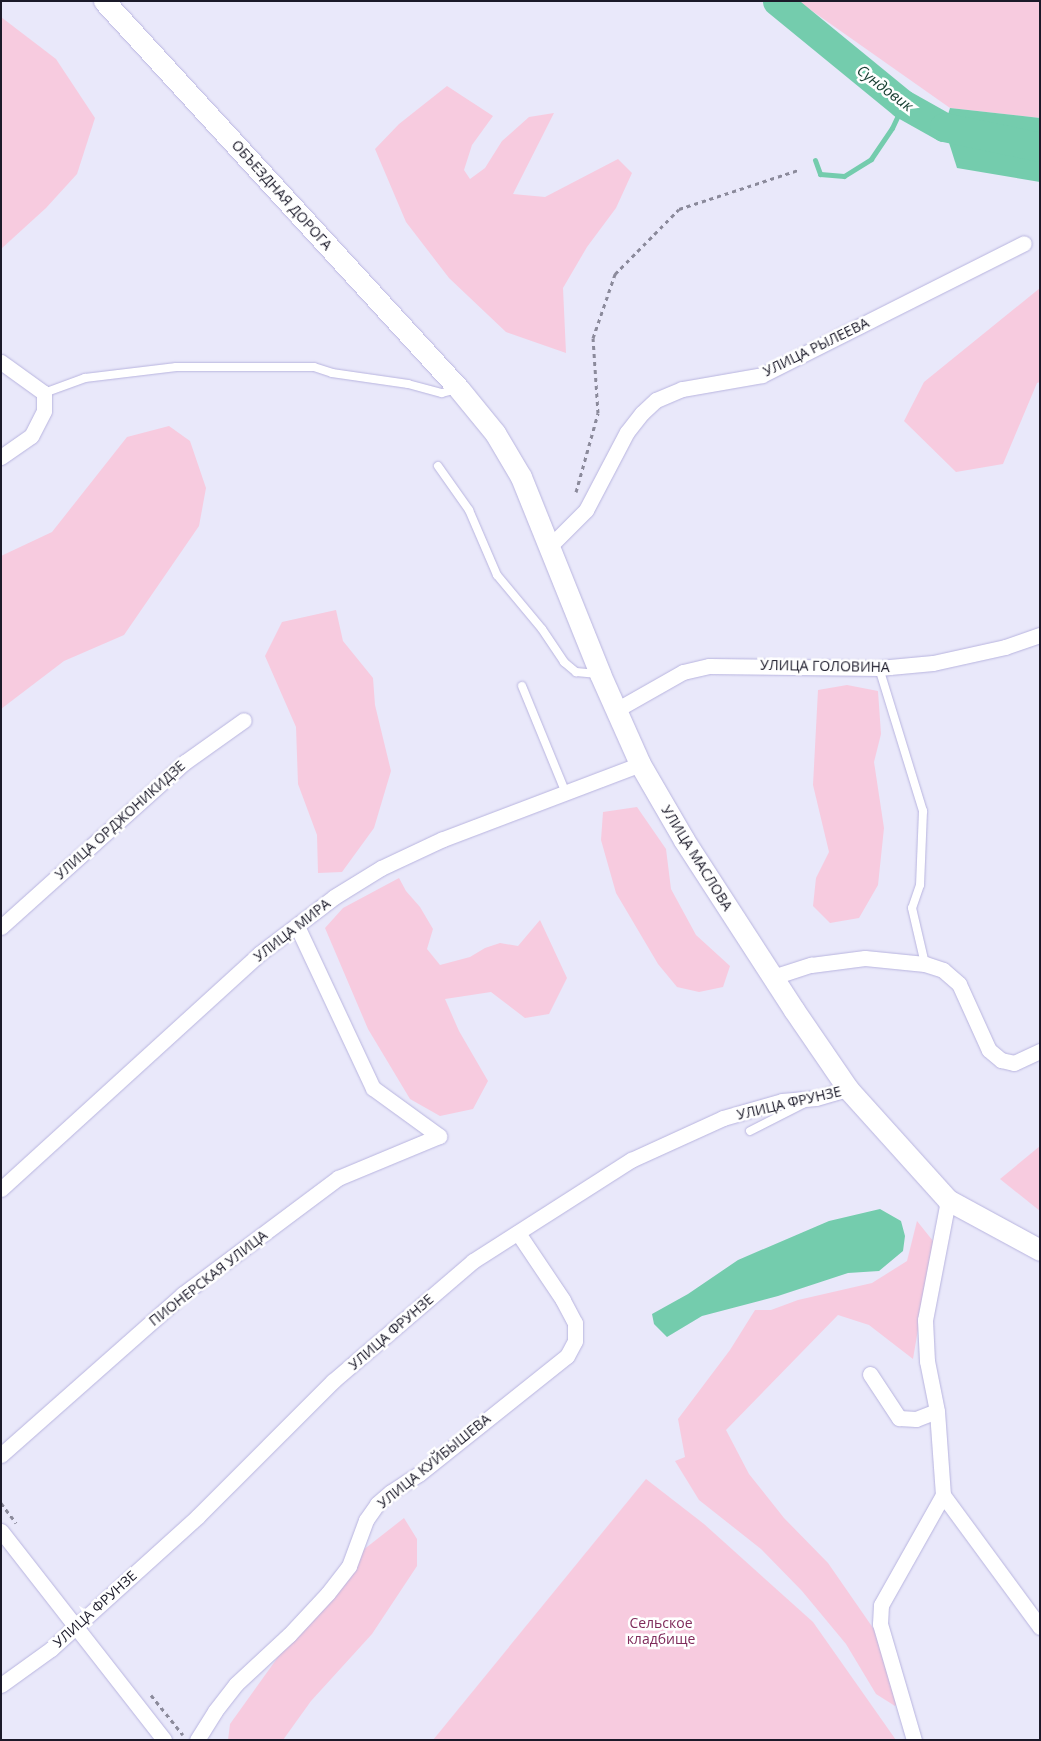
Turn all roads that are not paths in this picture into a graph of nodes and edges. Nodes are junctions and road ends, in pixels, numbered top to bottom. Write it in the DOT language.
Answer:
graph roads {
  1 [pos="104,1"];
  2 [pos="1024,243"];
  3 [pos="1,362"];
  4 [pos="459,389"];
  5 [pos="44,393"];
  6 [pos="1,457"];
  7 [pos="438,466"];
  8 [pos="550,546"];
  9 [pos="1040,635"];
  10 [pos="879,668"];
  11 [pos="600,674"];
  12 [pos="522,686"];
  13 [pos="616,710"];
  14 [pos="244,720"];
  15 [pos="640,764"];
  16 [pos="565,791"];
  17 [pos="1,926"];
  18 [pos="297,926"];
  19 [pos="924,964"];
  20 [pos="773,977"];
  21 [pos="1040,1051"];
  22 [pos="848,1089"];
  23 [pos="816,1098"];
  24 [pos="750,1131"];
  25 [pos="1,1189"];
  26 [pos="948,1200"];
  27 [pos="518,1232"];
  28 [pos="1040,1250"];
  29 [pos="870,1374"];
  30 [pos="937,1411"];
  31 [pos="1,1455"];
  32 [pos="942,1495"];
  33 [pos="1,1531"];
  34 [pos="75,1626"];
  35 [pos="1040,1627"];
  36 [pos="1,1685"];
  37 [pos="164,1740"];
  38 [pos="197,1740"];
  39 [pos="914,1740"];
  1 -- 4 [label="main road, ОБЪЕЗДНАЯ ДОРОГА"];
  2 -- 8 [label="street, УЛИЦА РЫЛЕЕВА"];
  3 -- 5 [label="street"];
  4 -- 5 [label="lane"];
  4 -- 8 [label="main road, УЛИЦА МАСЛОВА"];
  5 -- 6 [label="street"];
  7 -- 11 [label="lane"];
  8 -- 11 [label="main road, УЛИЦА МАСЛОВА"];
  9 -- 10 [label="street, УЛИЦА ГОЛОВИНА"];
  10 -- 13 [label="street, УЛИЦА ГОЛОВИНА"];
  10 -- 19 [label="lane"];
  11 -- 13 [label="main road, УЛИЦА МАСЛОВА"];
  12 -- 16 [label="lane"];
  13 -- 15 [label="main road, УЛИЦА МАСЛОВА"];
  14 -- 17 [label="street, УЛИЦА ОРДЖОНИКИДЗЕ"];
  15 -- 16 [label="street, УЛИЦА МИРА"];
  15 -- 20 [label="main road, УЛИЦА МАСЛОВА"];
  16 -- 18 [label="street, УЛИЦА МИРА"];
  18 -- 25 [label="street, УЛИЦА МИРА"];
  18 -- 31 [label="street, ПИОНЕРСКАЯ УЛИЦА"];
  19 -- 20 [label="street"];
  19 -- 21 [label="street"];
  20 -- 22 [label="main road, УЛИЦА МАСЛОВА"];
  22 -- 23 [label="street, УЛИЦА ФРУНЗЕ"];
  22 -- 26 [label="main road, УЛИЦА МАСЛОВА"];
  23 -- 24 [label="lane"];
  23 -- 27 [label="street, УЛИЦА ФРУНЗЕ"];
  26 -- 28 [label="main road, УЛИЦА МАСЛОВА"];
  26 -- 30 [label="street"];
  27 -- 34 [label="street, УЛИЦА ФРУНЗЕ"];
  27 -- 38 [label="street, УЛИЦА КУЙБЫШЕВА"];
  29 -- 30 [label="street"];
  30 -- 32 [label="street"];
  32 -- 35 [label="street"];
  32 -- 39 [label="street"];
  33 -- 34 [label="street"];
  34 -- 36 [label="street, УЛИЦА ФРУНЗЕ"];
  34 -- 37 [label="street"];
}
